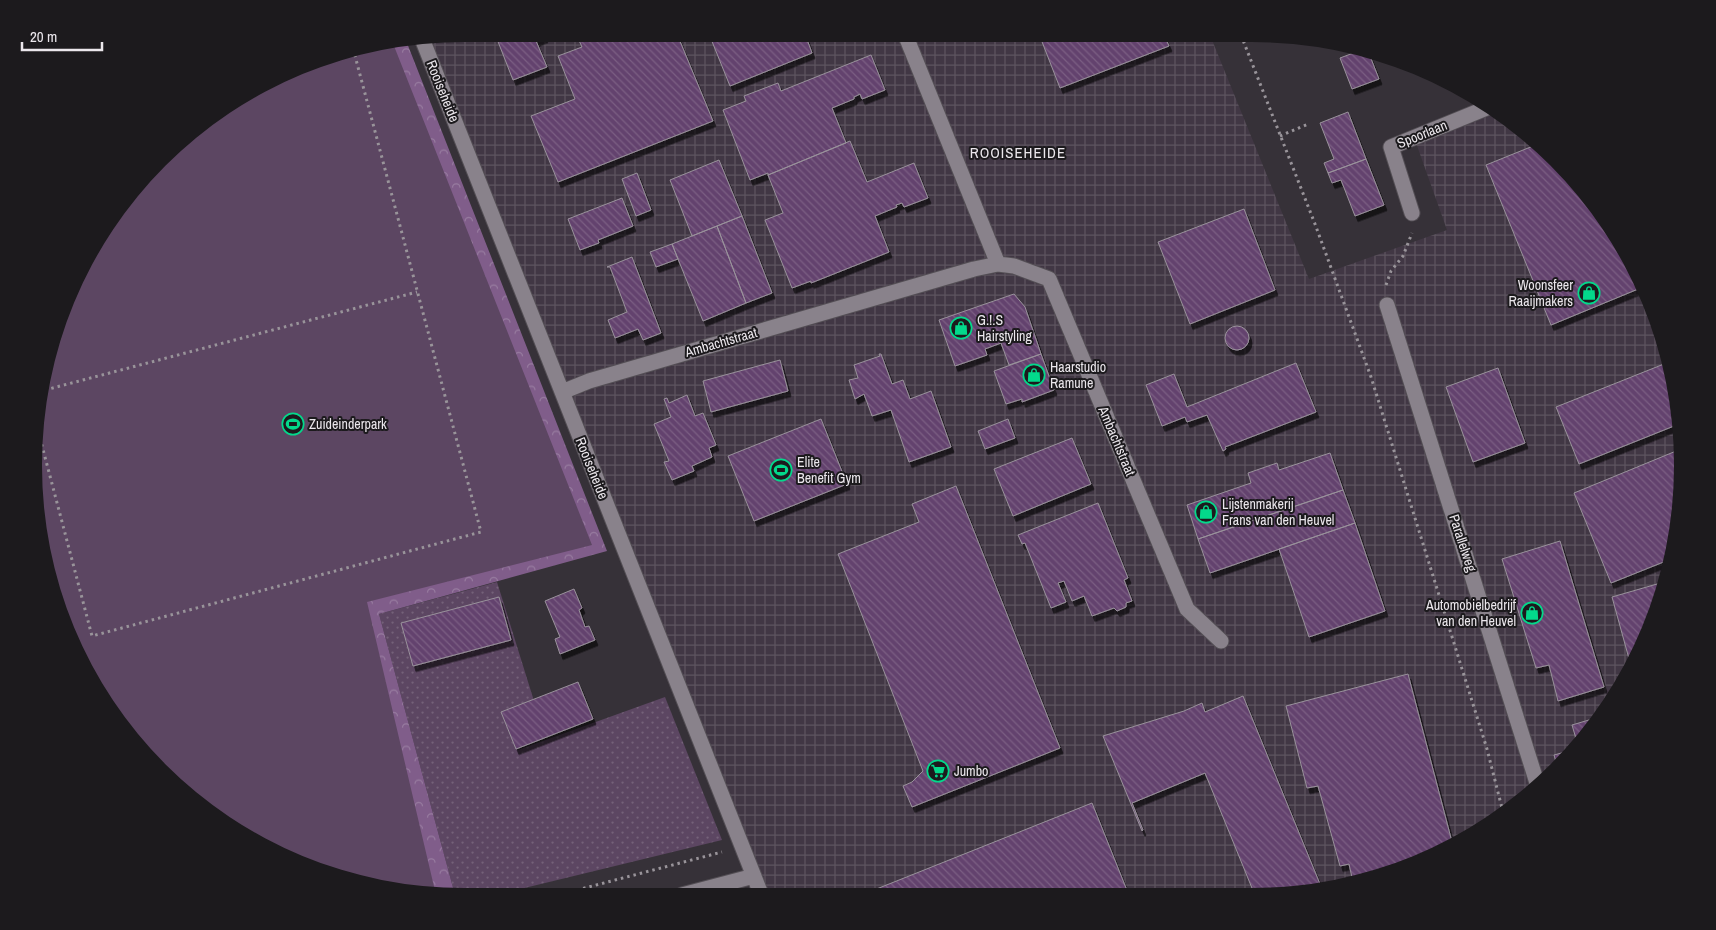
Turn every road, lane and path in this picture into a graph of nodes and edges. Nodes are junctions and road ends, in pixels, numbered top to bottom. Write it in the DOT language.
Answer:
graph roads {
  1 [pos="909,42"];
  2 [pos="1244,42"];
  3 [pos="424,44"];
  4 [pos="355,57"];
  5 [pos="1480,110"];
  6 [pos="1308,124"];
  7 [pos="1280,136"];
  8 [pos="1412,213"];
  9 [pos="998,264"];
  10 [pos="417,292"];
  11 [pos="1387,305"];
  12 [pos="50,389"];
  13 [pos="562,392"];
  14 [pos="43,448"];
  15 [pos="1221,641"];
  16 [pos="1535,778"];
  17 [pos="1502,804"];
  18 [pos="742,846"];
  19 [pos="754,876"];
  20 [pos="584,888"];
  21 [pos="709,888"];
  22 [pos="759,888"];
  1 -- 9 [label="street"];
  2 -- 7 [label="path"];
  3 -- 13 [label="street, Rooiseheide"];
  4 -- 10 [label="path"];
  5 -- 8 [label="street, Spoorlaan"];
  6 -- 7 [label="path"];
  7 -- 17 [label="path"];
  8 -- 11 [label="path"];
  9 -- 13 [label="street, Ambachtstraat"];
  9 -- 15 [label="street, Ambachtstraat"];
  10 -- 12 [label="path"];
  10 -- 14 [label="path"];
  11 -- 16 [label="street, Parallelweg"];
  13 -- 18 [label="street, Rooiseheide"];
  18 -- 19 [label="street, Rooiseheide"];
  18 -- 20 [label="path"];
  19 -- 21 [label="street"];
  19 -- 22 [label="street, Rooiseheide"];
}
